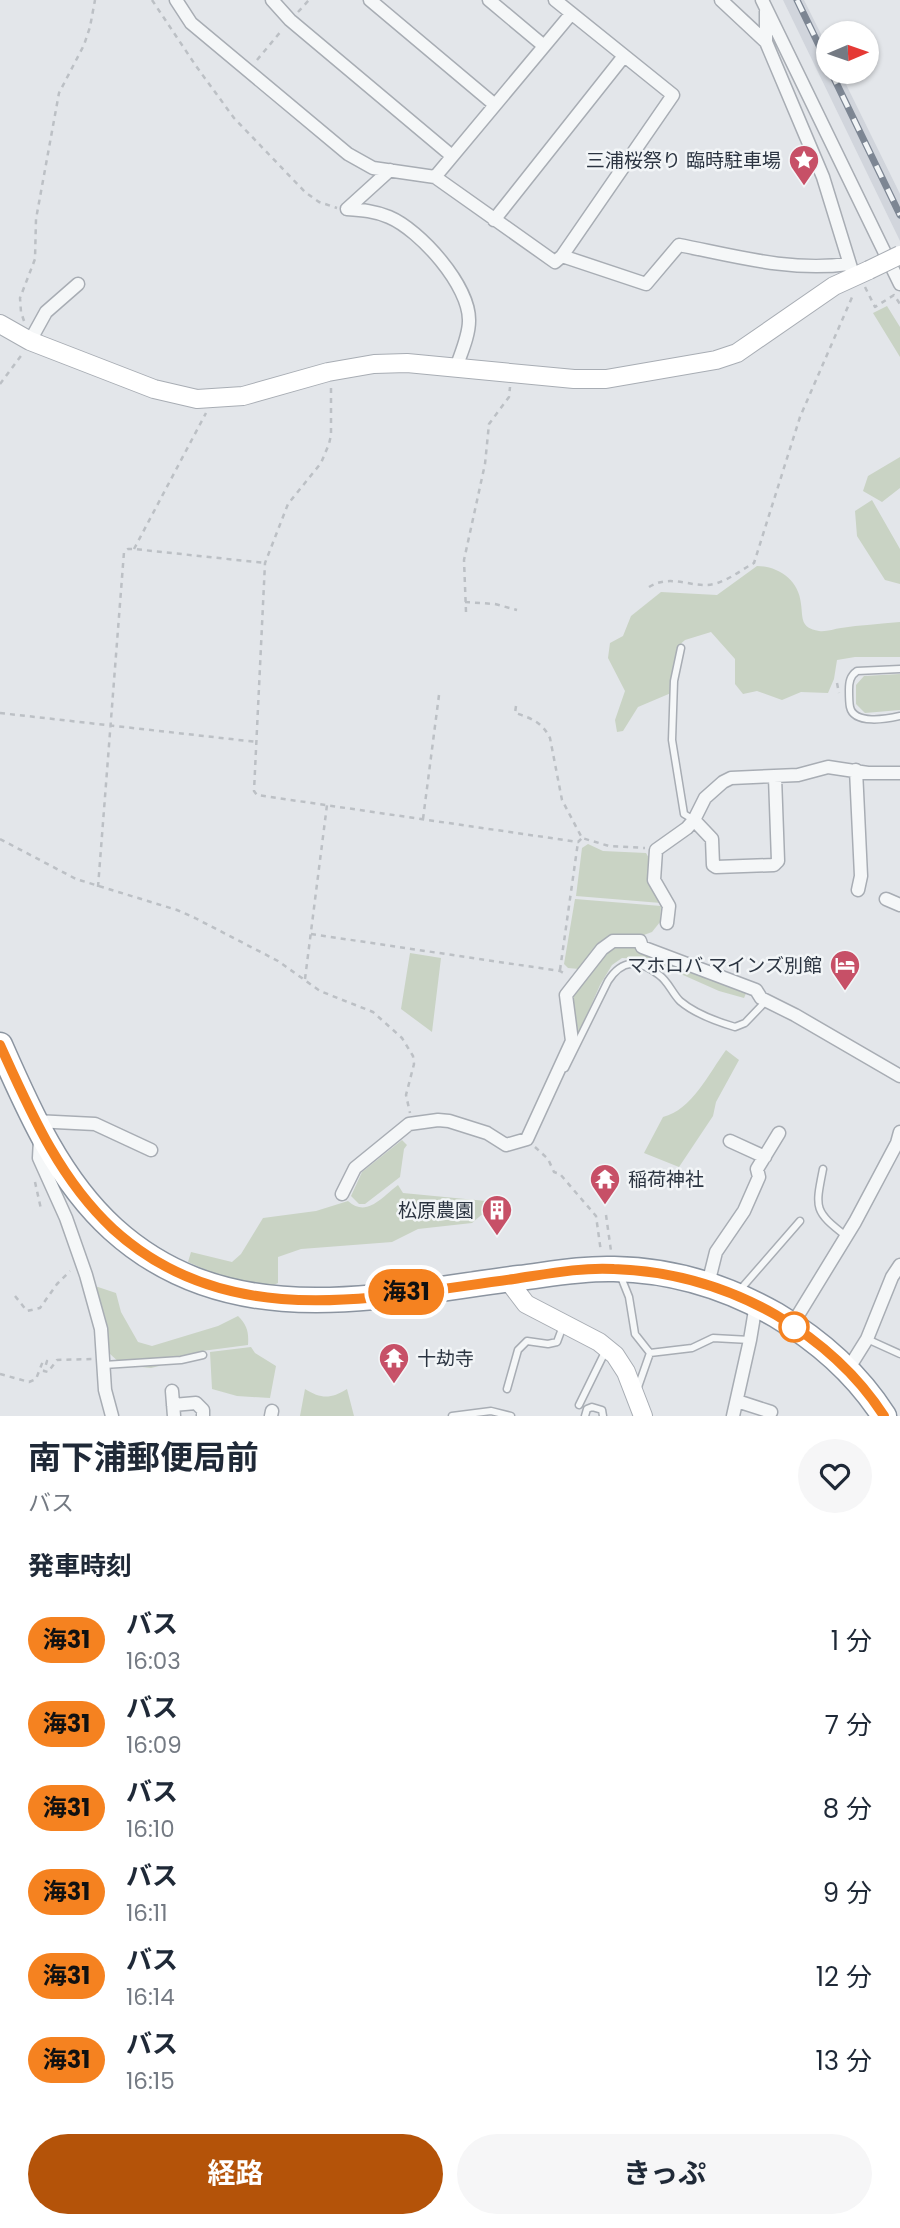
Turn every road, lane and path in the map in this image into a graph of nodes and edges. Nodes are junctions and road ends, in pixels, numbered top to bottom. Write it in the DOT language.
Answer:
graph roads {
  1 [pos="95,0"];
  2 [pos="152,0"];
  3 [pos="176,0"];
  4 [pos="272,0"];
  5 [pos="309,0"];
  6 [pos="370,0"];
  7 [pos="489,0"];
  8 [pos="555,0"];
  9 [pos="721,0"];
  10 [pos="764,4"];
  11 [pos="571,14"];
  12 [pos="290,20"];
  13 [pos="766,42"];
  14 [pos="544,46"];
  15 [pos="624,56"];
  16 [pos="248,71"];
  17 [pos="495,105"];
  18 [pos="452,156"];
  19 [pos="390,170"];
  20 [pos="435,177"];
  21 [pos="347,209"];
  22 [pos="495,220"];
  23 [pos="900,255"];
  24 [pos="562,256"];
  25 [pos="858,271"];
  26 [pos="78,284"];
  27 [pos="900,284"];
  28 [pos="900,304"];
  29 [pos="0,324"];
  30 [pos="30,341"];
  31 [pos="456,368"];
  32 [pos="328,372"];
  33 [pos="512,373"];
  34 [pos="0,384"];
  35 [pos="213,400"];
  36 [pos="134,549"];
  37 [pos="265,564"];
  38 [pos="649,587"];
  39 [pos="465,602"];
  40 [pos="517,610"];
  41 [pos="466,612"];
  42 [pos="681,648"];
  43 [pos="900,669"];
  44 [pos="837,683"];
  45 [pos="838,693"];
  46 [pos="439,695"];
  47 [pos="516,706"];
  48 [pos="0,713"];
  49 [pos="900,716"];
  50 [pos="111,726"];
  51 [pos="257,742"];
  52 [pos="856,771"];
  53 [pos="900,773"];
  54 [pos="775,777"];
  55 [pos="327,804"];
  56 [pos="423,818"];
  57 [pos="694,820"];
  58 [pos="582,838"];
  59 [pos="0,839"];
  60 [pos="578,842"];
  61 [pos="656,850"];
  62 [pos="98,887"];
  63 [pos="858,890"];
  64 [pos="886,899"];
  65 [pos="900,905"];
  66 [pos="667,923"];
  67 [pos="311,934"];
  68 [pos="560,971"];
  69 [pos="305,979"];
  70 [pos="577,979"];
  71 [pos="766,1000"];
  72 [pos="0,1045"];
  73 [pos="900,1076"];
  74 [pos="548,1093"];
  75 [pos="409,1124"];
  76 [pos="38,1126"];
  77 [pos="779,1133"];
  78 [pos="527,1139"];
  79 [pos="899,1140"];
  80 [pos="730,1141"];
  81 [pos="151,1150"];
  82 [pos="765,1157"];
  83 [pos="823,1169"];
  84 [pos="342,1194"];
  85 [pos="606,1215"];
  86 [pos="800,1221"];
  87 [pos="609,1235"];
  88 [pos="846,1236"];
  89 [pos="600,1239"];
  90 [pos="81,1262"];
  91 [pos="900,1265"];
  92 [pos="617,1269"];
  93 [pos="507,1279"];
  94 [pos="896,1279"];
  95 [pos="708,1284"];
  96 [pos="15,1296"];
  97 [pos="746,1300"];
  98 [pos="564,1324"];
  99 [pos="792,1325"];
  100 [pos="867,1339"];
  101 [pos="750,1340"];
  102 [pos="606,1348"];
  103 [pos="650,1353"];
  104 [pos="900,1354"];
  105 [pos="203,1355"];
  106 [pos="103,1362"];
  107 [pos="848,1371"];
  108 [pos="0,1374"];
  109 [pos="507,1389"];
  110 [pos="737,1401"];
  111 [pos="173,1404"];
  112 [pos="579,1405"];
  113 [pos="637,1407"];
  114 [pos="771,1412"];
  115 [pos="112,1416"];
  116 [pos="203,1416"];
  117 [pos="211,1416"];
  118 [pos="452,1416"];
  119 [pos="511,1416"];
  120 [pos="585,1416"];
  121 [pos="603,1416"];
  122 [pos="733,1416"];
  123 [pos="884,1416"];
  1 -- 30 [label="path"];
  2 -- 21 [label="path"];
  3 -- 16 [label="street"];
  4 -- 12 [label="street"];
  5 -- 12 [label="path"];
  6 -- 17 [label="street"];
  7 -- 14 [label="street"];
  8 -- 11 [label="street"];
  9 -- 13 [label="street"];
  10 -- 13 [label="street"];
  10 -- 27 [label="street"];
  11 -- 14 [label="street"];
  11 -- 15 [label="street"];
  12 -- 16 [label="path"];
  12 -- 18 [label="street"];
  13 -- 25 [label="street"];
  14 -- 17 [label="street"];
  15 -- 22 [label="street"];
  15 -- 24 [label="street"];
  16 -- 19 [label="street"];
  17 -- 18 [label="street"];
  18 -- 20 [label="street"];
  19 -- 20 [label="street"];
  19 -- 21 [label="street"];
  20 -- 22 [label="street"];
  21 -- 31 [label="street"];
  22 -- 24 [label="street"];
  23 -- 25 [label="street, bridge"];
  24 -- 25 [label="street"];
  25 -- 28 [label="path"];
  25 -- 33 [label="street"];
  25 -- 38 [label="path"];
  26 -- 30 [label="street"];
  29 -- 30 [label="street"];
  30 -- 34 [label="path"];
  30 -- 35 [label="street"];
  31 -- 32 [label="street"];
  31 -- 33 [label="street"];
  32 -- 35 [label="street"];
  32 -- 37 [label="path"];
  33 -- 39 [label="path"];
  35 -- 36 [label="path"];
  36 -- 37 [label="path"];
  36 -- 50 [label="path"];
  37 -- 51 [label="path"];
  39 -- 40 [label="path"];
  39 -- 41 [label="path"];
  42 -- 57 [label="lane"];
  43 -- 49 [label="lane"];
  44 -- 45 [label="path"];
  46 -- 56 [label="path"];
  47 -- 58 [label="path"];
  48 -- 50 [label="path"];
  50 -- 51 [label="path"];
  50 -- 62 [label="path"];
  51 -- 55 [label="path"];
  52 -- 53 [label="street"];
  52 -- 54 [label="street"];
  52 -- 63 [label="street"];
  54 -- 57 [label="street"];
  54 -- 57 [label="street"];
  55 -- 56 [label="path"];
  55 -- 67 [label="path"];
  56 -- 60 [label="path"];
  57 -- 61 [label="street"];
  58 -- 60 [label="path"];
  58 -- 61 [label="path"];
  59 -- 62 [label="path"];
  60 -- 68 [label="path"];
  61 -- 66 [label="street"];
  62 -- 69 [label="path"];
  64 -- 65 [label="street"];
  67 -- 68 [label="path"];
  67 -- 69 [label="path"];
  68 -- 70 [label="path"];
  69 -- 75 [label="path"];
  70 -- 71 [label="street"];
  70 -- 74 [label="street"];
  71 -- 73 [label="street"];
  71 -- 74 [label="lane"];
  72 -- 76 [label="highway"];
  74 -- 78 [label="street"];
  75 -- 78 [label="street"];
  75 -- 84 [label="street"];
  76 -- 81 [label="street"];
  76 -- 90 [label="street"];
  76 -- 93 [label="highway"];
  77 -- 82 [label="street"];
  78 -- 89 [label="path"];
  79 -- 88 [label="street"];
  80 -- 82 [label="street"];
  82 -- 95 [label="street"];
  83 -- 88 [label="lane"];
  85 -- 87 [label="path"];
  86 -- 97 [label="lane"];
  88 -- 99 [label="street"];
  90 -- 96 [label="path"];
  90 -- 106 [label="street"];
  91 -- 94 [label="street"];
  92 -- 93 [label="highway"];
  92 -- 95 [label="highway"];
  92 -- 103 [label="lane"];
  93 -- 98 [label="street"];
  94 -- 100 [label="street"];
  95 -- 97 [label="highway"];
  97 -- 99 [label="highway"];
  97 -- 101 [label="street"];
  98 -- 102 [label="street"];
  98 -- 109 [label="lane"];
  99 -- 107 [label="highway"];
  100 -- 104 [label="lane"];
  100 -- 107 [label="street"];
  101 -- 103 [label="lane"];
  101 -- 110 [label="street"];
  102 -- 112 [label="lane"];
  102 -- 113 [label="street"];
  103 -- 113 [label="lane"];
  105 -- 106 [label="lane"];
  106 -- 108 [label="path"];
  106 -- 115 [label="street"];
  107 -- 123 [label="highway"];
  110 -- 114 [label="street"];
  110 -- 122 [label="street"];
  111 -- 116 [label="street"];
  116 -- 117 [label="street"];
  118 -- 119 [label="lane"];
  120 -- 121 [label="lane"];
}
